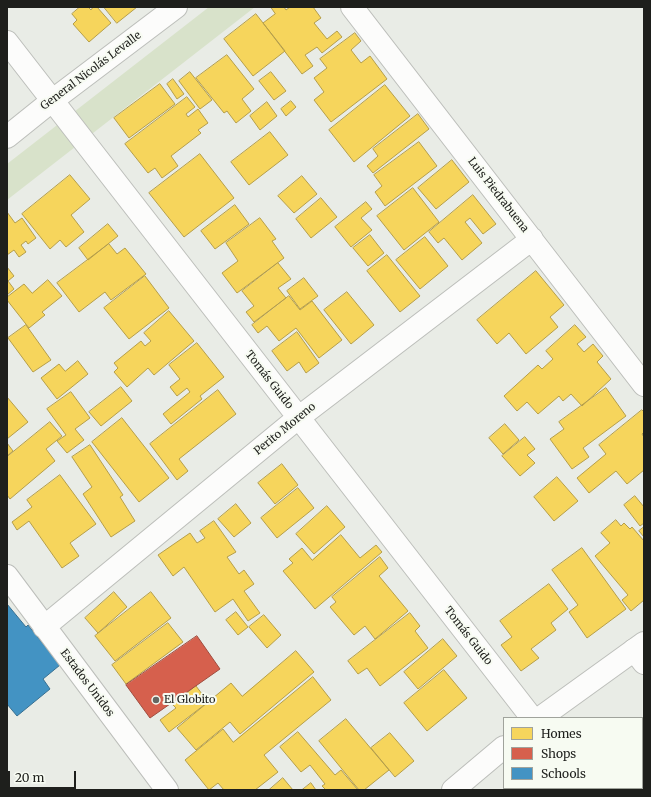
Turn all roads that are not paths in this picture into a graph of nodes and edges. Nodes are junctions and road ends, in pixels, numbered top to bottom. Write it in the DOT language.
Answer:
graph roads {
  1 [pos="176,7"];
  2 [pos="352,7"];
  3 [pos="7,42"];
  4 [pos="52,100"];
  5 [pos="7,137"];
  6 [pos="532,239"];
  7 [pos="644,385"];
  8 [pos="298,418"];
  9 [pos="7,576"];
  10 [pos="44,627"];
  11 [pos="641,652"];
  12 [pos="531,717"];
  13 [pos="542,717"];
  14 [pos="503,749"];
  15 [pos="167,790"];
  16 [pos="454,790"];
  1 -- 4 [label="street, General Nicolás Levalle"];
  2 -- 6 [label="street, Luis Piedrabuena"];
  3 -- 4 [label="street, Tomás Guido"];
  4 -- 5 [label="street, General Nicolás Levalle"];
  4 -- 8 [label="street, Tomás Guido"];
  6 -- 7 [label="street, Luis Piedrabuena"];
  6 -- 8 [label="street, Perito Moreno"];
  8 -- 10 [label="street, Perito Moreno"];
  8 -- 12 [label="street, Tomás Guido"];
  9 -- 10 [label="street, Estados Unidos"];
  10 -- 15 [label="street, Estados Unidos"];
  11 -- 13 [label="street"];
  14 -- 16 [label="street"];
}
